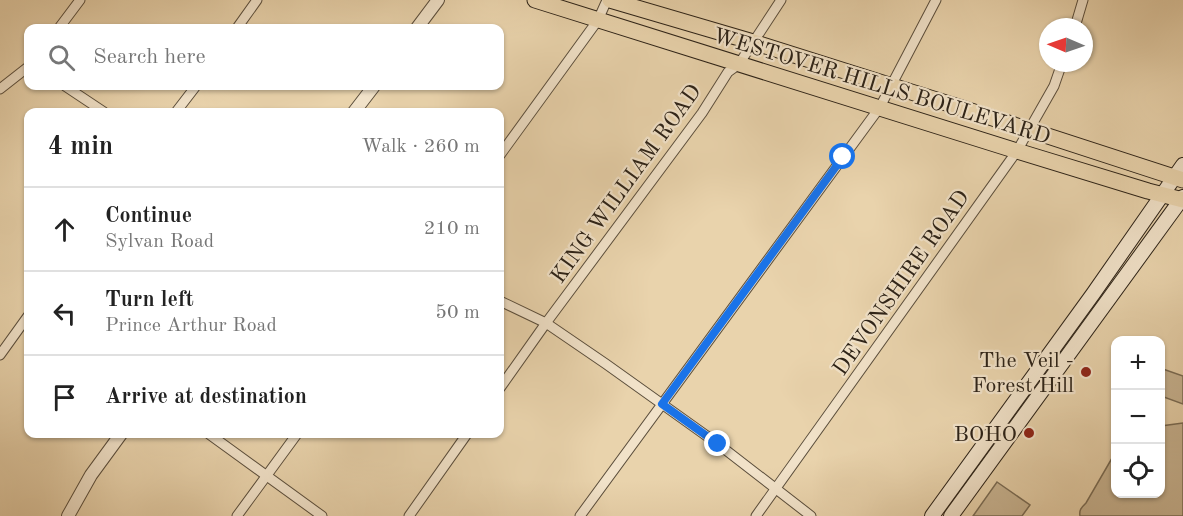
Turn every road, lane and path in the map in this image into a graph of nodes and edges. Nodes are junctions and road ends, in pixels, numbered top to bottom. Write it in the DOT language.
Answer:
graph roads {
  1 [pos="80,0"];
  2 [pos="257,0"];
  3 [pos="438,0"];
  4 [pos="535,0"];
  5 [pos="608,0"];
  6 [pos="781,0"];
  7 [pos="936,0"];
  8 [pos="1083,0"];
  9 [pos="1078,18"];
  10 [pos="598,20"];
  11 [pos="62,24"];
  12 [pos="240,24"];
  13 [pos="420,24"];
  14 [pos="753,42"];
  15 [pos="739,64"];
  16 [pos="24,70"];
  17 [pos="1059,72"];
  18 [pos="892,86"];
  19 [pos="0,88"];
  20 [pos="71,90"];
  21 [pos="193,90"];
  22 [pos="371,90"];
  23 [pos="880,107"];
  24 [pos="98,108"];
  25 [pos="179,108"];
  26 [pos="357,108"];
  27 [pos="1029,130"];
  28 [pos="504,149"];
  29 [pos="1017,151"];
  30 [pos="1180,174"];
  31 [pos="1163,195"];
  32 [pos="1182,199"];
  33 [pos="504,303"];
  34 [pos="24,322"];
  35 [pos="546,323"];
  36 [pos="0,355"];
  37 [pos="504,382"];
  38 [pos="662,404"];
  39 [pos="118,438"];
  40 [pos="215,438"];
  41 [pos="294,438"];
  42 [pos="464,438"];
  43 [pos="267,475"];
  44 [pos="776,489"];
  45 [pos="68,516"];
  46 [pos="237,516"];
  47 [pos="322,516"];
  48 [pos="408,516"];
  49 [pos="580,516"];
  50 [pos="756,516"];
  51 [pos="811,516"];
  52 [pos="932,516"];
  53 [pos="951,516"];
  1 -- 11 [label="street"];
  2 -- 12 [label="street"];
  3 -- 13 [label="street"];
  4 -- 10 [label="main road, WESTOVER HILLS BOULEVARD"];
  5 -- 10 [label="street"];
  5 -- 14 [label="main road, WESTOVER HILLS BOULEVARD"];
  6 -- 14 [label="street, KING WILLIAM ROAD"];
  7 -- 18 [label="street"];
  8 -- 9 [label="street"];
  10 -- 15 [label="main road, WESTOVER HILLS BOULEVARD"];
  10 -- 28 [label="street"];
  14 -- 15 [label="street, KING WILLIAM ROAD"];
  14 -- 18 [label="main road, WESTOVER HILLS BOULEVARD"];
  15 -- 23 [label="main road, WESTOVER HILLS BOULEVARD"];
  15 -- 35 [label="street, KING WILLIAM ROAD"];
  16 -- 19 [label="street"];
  17 -- 27 [label="street, DEVONSHIRE ROAD"];
  18 -- 23 [label="street"];
  18 -- 27 [label="main road, WESTOVER HILLS BOULEVARD"];
  20 -- 24 [label="street"];
  21 -- 25 [label="street"];
  22 -- 26 [label="street"];
  23 -- 29 [label="main road, WESTOVER HILLS BOULEVARD"];
  23 -- 38 [label="street"];
  27 -- 29 [label="street, DEVONSHIRE ROAD"];
  27 -- 30 [label="main road, WESTOVER HILLS BOULEVARD"];
  29 -- 31 [label="main road, WESTOVER HILLS BOULEVARD"];
  29 -- 44 [label="street, DEVONSHIRE ROAD"];
  30 -- 31 [label="main road"];
  31 -- 32 [label="main road, WESTOVER HILLS BOULEVARD"];
  31 -- 52 [label="main road"];
  32 -- 53 [label="main road"];
  33 -- 35 [label="street"];
  34 -- 36 [label="street"];
  35 -- 37 [label="street, KING WILLIAM ROAD"];
  35 -- 38 [label="street"];
  38 -- 44 [label="street"];
  38 -- 49 [label="street"];
  39 -- 45 [label="street"];
  40 -- 43 [label="street"];
  41 -- 43 [label="street"];
  42 -- 48 [label="street"];
  43 -- 46 [label="street"];
  43 -- 47 [label="street"];
  44 -- 50 [label="street, DEVONSHIRE ROAD"];
  44 -- 51 [label="street"];
}
